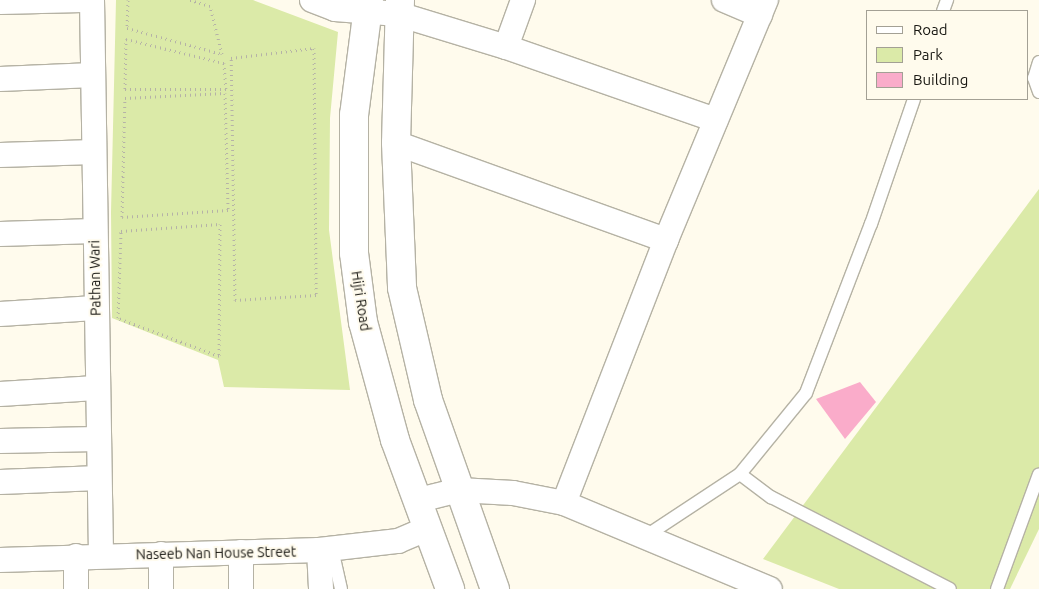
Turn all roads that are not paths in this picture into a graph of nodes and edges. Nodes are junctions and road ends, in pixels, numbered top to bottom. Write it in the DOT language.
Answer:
graph roads {
  1 [pos="82,0"];
  2 [pos="92,0"];
  3 [pos="312,0"];
  4 [pos="523,0"];
  5 [pos="724,0"];
  6 [pos="0,2"];
  7 [pos="368,5"];
  8 [pos="399,7"];
  9 [pos="763,7"];
  10 [pos="506,47"];
  11 [pos="1039,62"];
  12 [pos="93,75"];
  13 [pos="0,79"];
  14 [pos="1039,92"];
  15 [pos="914,100"];
  16 [pos="716,120"];
  17 [pos="396,143"];
  18 [pos="94,152"];
  19 [pos="0,155"];
  20 [pos="94,231"];
  21 [pos="0,234"];
  22 [pos="666,240"];
  23 [pos="95,308"];
  24 [pos="0,314"];
  25 [pos="96,388"];
  26 [pos="0,394"];
  27 [pos="97,439"];
  28 [pos="0,441"];
  29 [pos="740,474"];
  30 [pos="1039,474"];
  31 [pos="99,478"];
  32 [pos="0,482"];
  33 [pos="459,490"];
  34 [pos="419,500"];
  35 [pos="564,503"];
  36 [pos="428,528"];
  37 [pos="646,536"];
  38 [pos="326,549"];
  39 [pos="241,552"];
  40 [pos="161,554"];
  41 [pos="101,555"];
  42 [pos="76,556"];
  43 [pos="0,560"];
  44 [pos="760,586"];
  45 [pos="76,589"];
  46 [pos="161,589"];
  47 [pos="241,589"];
  48 [pos="321,589"];
  49 [pos="341,589"];
  50 [pos="450,589"];
  51 [pos="495,589"];
  52 [pos="950,589"];
  53 [pos="997,589"];
  1 -- 6 [label="street"];
  2 -- 12 [label="street, Pathan Wari"];
  3 -- 7 [label="street"];
  4 -- 10 [label="street"];
  5 -- 9 [label="street"];
  7 -- 8 [label="street"];
  7 -- 34 [label="main road, Hijri Road"];
  8 -- 10 [label="street"];
  8 -- 17 [label="main road"];
  9 -- 16 [label="street"];
  10 -- 16 [label="street"];
  11 -- 14 [label="lane"];
  12 -- 13 [label="street"];
  12 -- 18 [label="street, Pathan Wari"];
  15 -- 29 [label="lane"];
  16 -- 22 [label="street"];
  17 -- 22 [label="street"];
  17 -- 33 [label="main road"];
  18 -- 19 [label="street"];
  18 -- 20 [label="street, Pathan Wari"];
  20 -- 21 [label="street"];
  20 -- 23 [label="street, Pathan Wari"];
  22 -- 35 [label="street"];
  23 -- 24 [label="street"];
  23 -- 25 [label="street, Pathan Wari"];
  25 -- 26 [label="street"];
  25 -- 27 [label="street, Pathan Wari"];
  27 -- 28 [label="street"];
  27 -- 31 [label="street, Pathan Wari"];
  29 -- 37 [label="lane"];
  29 -- 52 [label="lane"];
  30 -- 53 [label="lane"];
  31 -- 32 [label="street"];
  31 -- 41 [label="street, Pathan Wari"];
  33 -- 34 [label="street"];
  33 -- 35 [label="street"];
  33 -- 51 [label="main road"];
  34 -- 36 [label="main road, Hijri Road"];
  35 -- 37 [label="street"];
  36 -- 38 [label="street, Naseeb Nan House Street"];
  36 -- 50 [label="main road, Hijri Road"];
  37 -- 44 [label="street"];
  38 -- 39 [label="street, Naseeb Nan House Street"];
  38 -- 48 [label="street"];
  38 -- 49 [label="lane"];
  39 -- 40 [label="street, Naseeb Nan House Street"];
  39 -- 47 [label="street"];
  40 -- 41 [label="street, Naseeb Nan House Street"];
  40 -- 46 [label="street"];
  41 -- 42 [label="street, Naseeb Nan House Street"];
  42 -- 43 [label="street, Naseeb Nan House Street"];
  42 -- 45 [label="street"];
}
